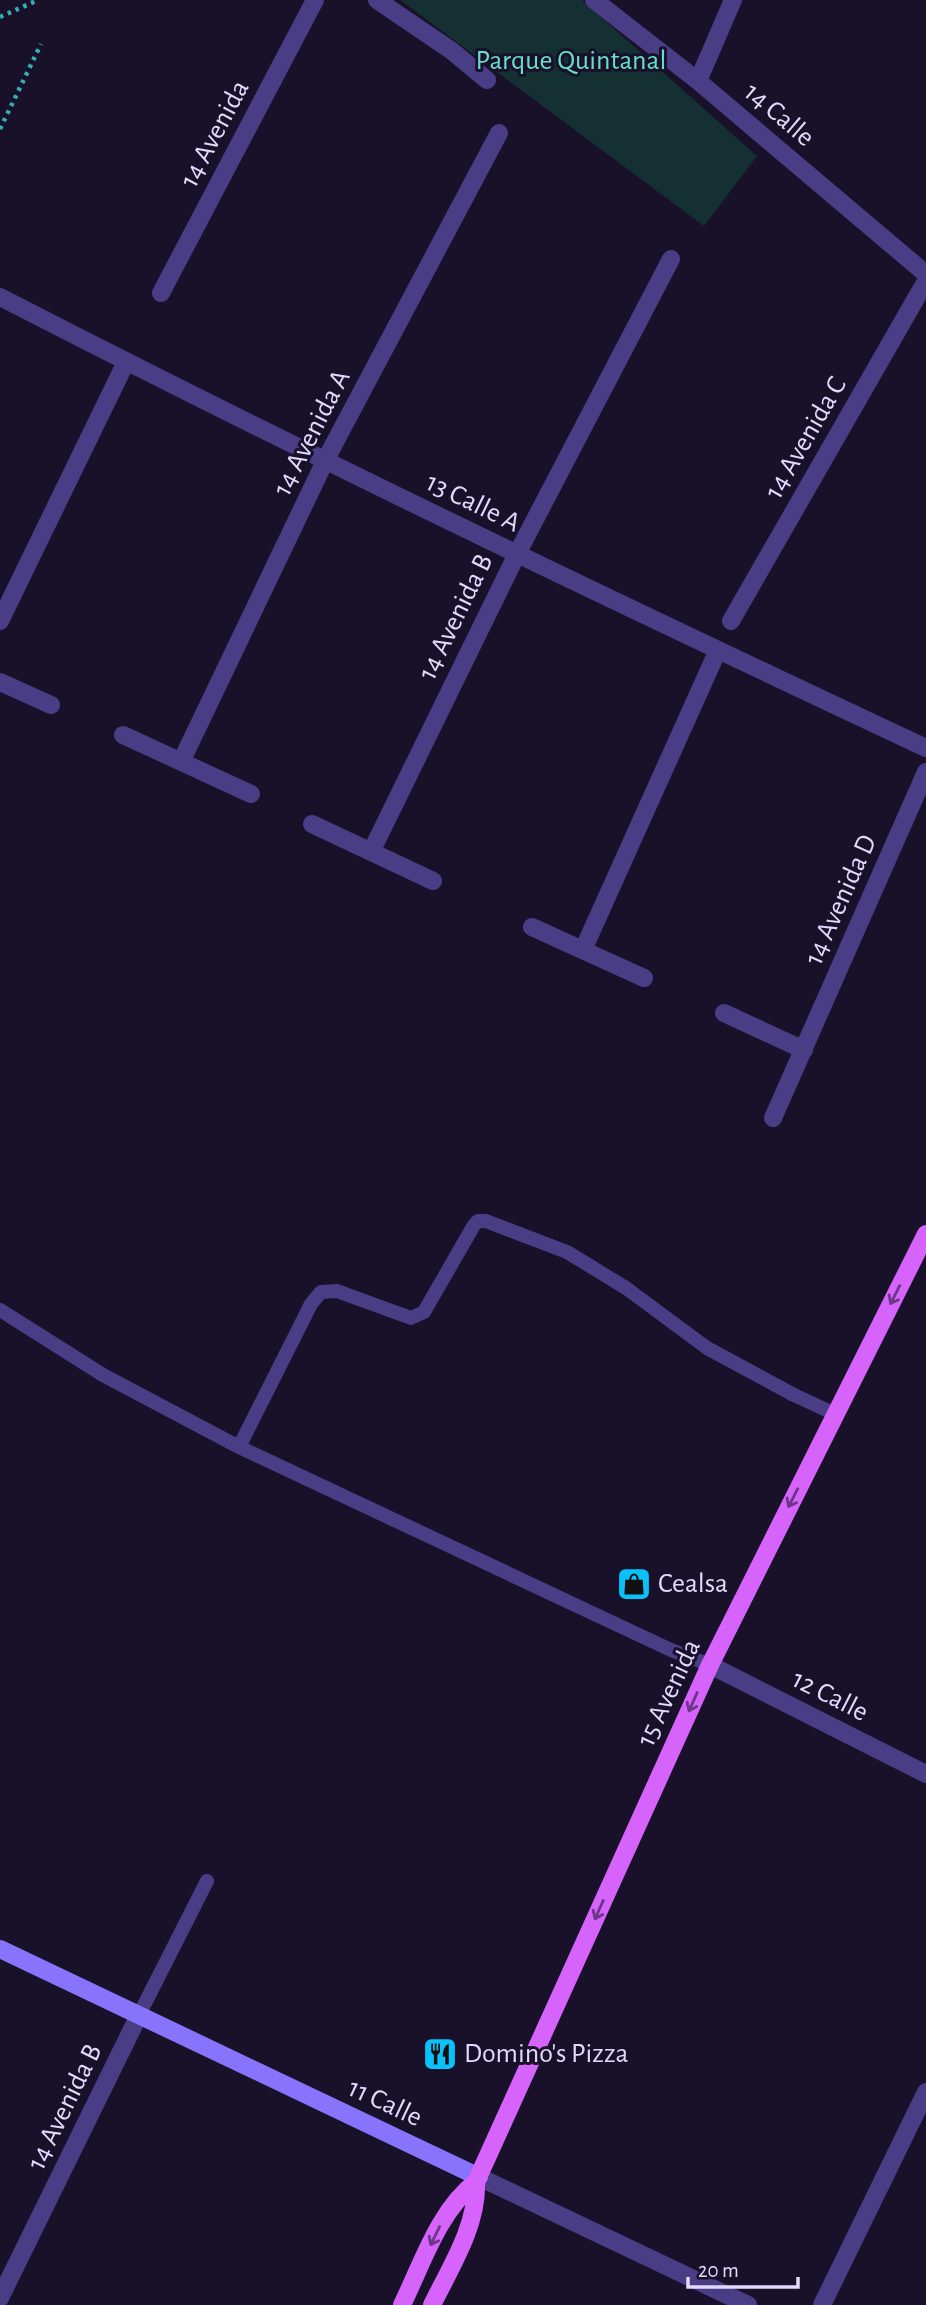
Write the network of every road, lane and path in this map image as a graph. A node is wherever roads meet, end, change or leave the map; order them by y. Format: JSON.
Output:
{"nodes":[{"id":1,"x":38,"y":0,"type":"edge"},
{"id":2,"x":315,"y":0,"type":"edge"},
{"id":3,"x":377,"y":0,"type":"edge"},
{"id":4,"x":594,"y":0,"type":"edge"},
{"id":5,"x":733,"y":0,"type":"edge"},
{"id":6,"x":0,"y":17,"type":"edge"},
{"id":7,"x":41,"y":44,"type":"dead end"},
{"id":8,"x":487,"y":80,"type":"dead end"},
{"id":9,"x":698,"y":81,"type":"junction"},
{"id":10,"x":0,"y":129,"type":"edge"},
{"id":11,"x":499,"y":133,"type":"dead end"},
{"id":12,"x":671,"y":259,"type":"dead end"},
{"id":13,"x":926,"y":274,"type":"edge"},
{"id":14,"x":926,"y":281,"type":"edge"},
{"id":15,"x":161,"y":293,"type":"dead end"},
{"id":16,"x":0,"y":297,"type":"edge"},
{"id":17,"x":126,"y":362,"type":"junction"},
{"id":18,"x":326,"y":459,"type":"junction"},
{"id":19,"x":517,"y":554,"type":"junction"},
{"id":20,"x":0,"y":621,"type":"edge"},
{"id":21,"x":731,"y":621,"type":"dead end"},
{"id":22,"x":718,"y":650,"type":"junction"},
{"id":23,"x":0,"y":682,"type":"edge"},
{"id":24,"x":51,"y":705,"type":"dead end"},
{"id":25,"x":123,"y":735,"type":"dead end"},
{"id":26,"x":926,"y":748,"type":"edge"},
{"id":27,"x":181,"y":762,"type":"junction"},
{"id":28,"x":926,"y":772,"type":"edge"},
{"id":29,"x":251,"y":794,"type":"dead end"},
{"id":30,"x":312,"y":824,"type":"dead end"},
{"id":31,"x":371,"y":852,"type":"junction"},
{"id":32,"x":433,"y":881,"type":"dead end"},
{"id":33,"x":532,"y":927,"type":"dead end"},
{"id":34,"x":583,"y":950,"type":"junction"},
{"id":35,"x":644,"y":978,"type":"dead end"},
{"id":36,"x":724,"y":1013,"type":"dead end"},
{"id":37,"x":804,"y":1050,"type":"junction"},
{"id":38,"x":773,"y":1118,"type":"dead end"},
{"id":39,"x":926,"y":1234,"type":"edge"},
{"id":40,"x":0,"y":1310,"type":"edge"},
{"id":41,"x":835,"y":1414,"type":"junction"},
{"id":42,"x":239,"y":1447,"type":"junction"},
{"id":43,"x":710,"y":1665,"type":"junction"},
{"id":44,"x":926,"y":1774,"type":"edge"},
{"id":45,"x":207,"y":1881,"type":"dead end"},
{"id":46,"x":0,"y":1949,"type":"edge"},
{"id":47,"x":139,"y":2015,"type":"junction"},
{"id":48,"x":926,"y":2092,"type":"edge"},
{"id":49,"x":478,"y":2180,"type":"junction"},
{"id":50,"x":0,"y":2298,"type":"edge"},
{"id":51,"x":402,"y":2305,"type":"edge"},
{"id":52,"x":432,"y":2305,"type":"edge"},
{"id":53,"x":748,"y":2305,"type":"edge"},
{"id":54,"x":822,"y":2305,"type":"edge"}],
"edges":[{"from":1,"to":6,"type":"path"},
{"from":2,"to":15,"type":"street","name":"14 Avenida"},
{"from":3,"to":8,"type":"street"},
{"from":4,"to":9,"type":"street","name":"14 Calle"},
{"from":5,"to":9,"type":"street"},
{"from":7,"to":10,"type":"path"},
{"from":9,"to":13,"type":"street","name":"14 Calle"},
{"from":11,"to":18,"type":"street","name":"14 Avenida A"},
{"from":12,"to":19,"type":"street","name":"14 Avenida B"},
{"from":14,"to":21,"type":"street","name":"14 Avenida C"},
{"from":16,"to":17,"type":"street","name":"13 Calle A"},
{"from":17,"to":18,"type":"street","name":"13 Calle A"},
{"from":17,"to":20,"type":"street"},
{"from":18,"to":19,"type":"street","name":"13 Calle A"},
{"from":18,"to":27,"type":"street","name":"14 Avenida A"},
{"from":19,"to":22,"type":"street","name":"13 Calle A"},
{"from":19,"to":31,"type":"street","name":"14 Avenida B"},
{"from":22,"to":26,"type":"street","name":"13 Calle A"},
{"from":22,"to":34,"type":"street"},
{"from":23,"to":24,"type":"street"},
{"from":25,"to":27,"type":"street"},
{"from":27,"to":29,"type":"street"},
{"from":28,"to":37,"type":"street","name":"14 Avenida D"},
{"from":30,"to":31,"type":"street"},
{"from":31,"to":32,"type":"street"},
{"from":33,"to":34,"type":"street"},
{"from":34,"to":35,"type":"street"},
{"from":36,"to":37,"type":"street"},
{"from":37,"to":38,"type":"street","name":"14 Avenida D"},
{"from":39,"to":41,"type":"main road","name":"15 Avenida","one_way":true},
{"from":40,"to":42,"type":"lane"},
{"from":41,"to":42,"type":"lane"},
{"from":41,"to":43,"type":"main road","name":"15 Avenida","one_way":true},
{"from":42,"to":43,"type":"lane"},
{"from":43,"to":44,"type":"street","name":"12 Calle"},
{"from":43,"to":49,"type":"main road","name":"15 Avenida","one_way":true},
{"from":45,"to":47,"type":"lane"},
{"from":46,"to":47,"type":"street","name":"11 Calle"},
{"from":47,"to":49,"type":"street","name":"11 Calle"},
{"from":47,"to":50,"type":"street","name":"14 Avenida B"},
{"from":48,"to":54,"type":"street"},
{"from":49,"to":51,"type":"main road","name":"15 Avenida","one_way":true},
{"from":49,"to":52,"type":"main road","name":"15 Avenida"},
{"from":49,"to":53,"type":"street","name":"11 Calle"}]}
